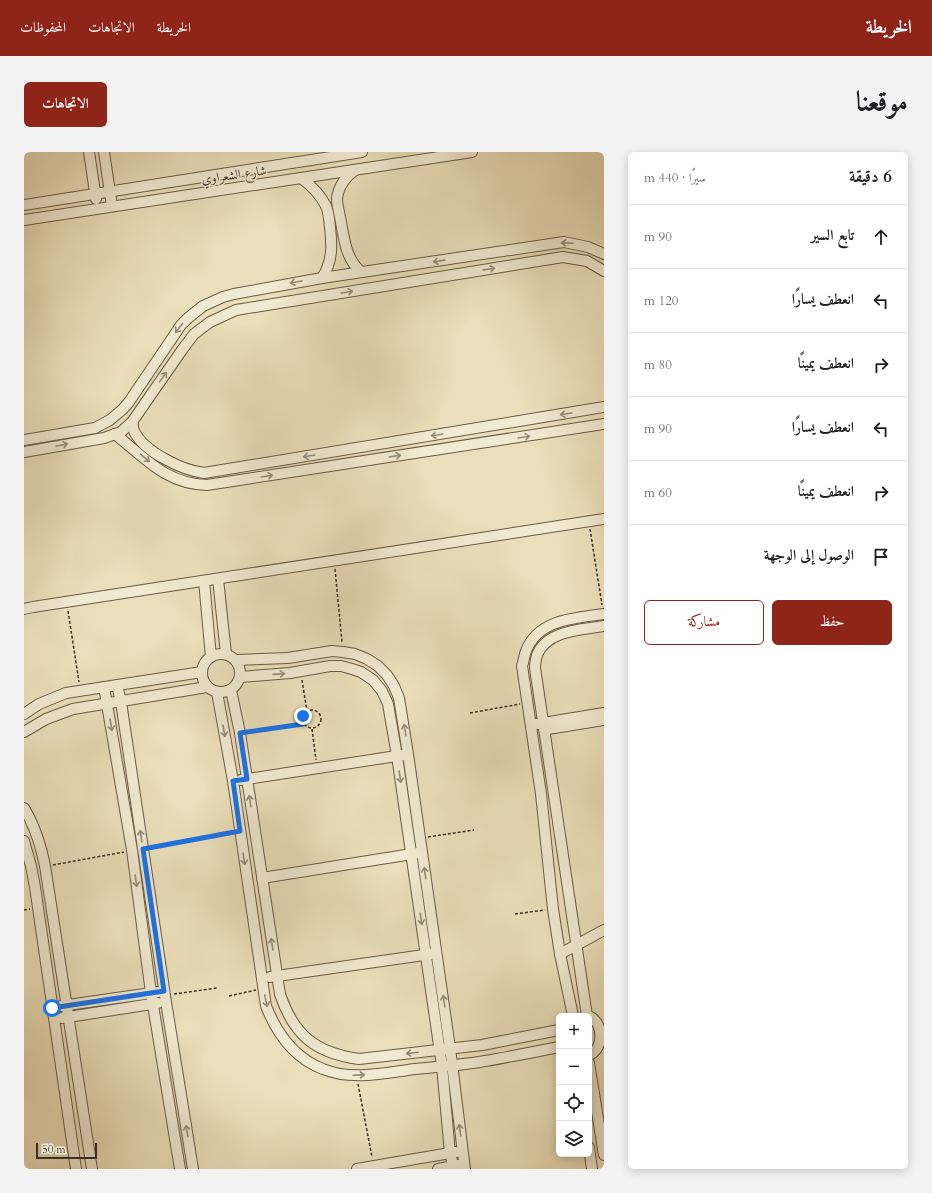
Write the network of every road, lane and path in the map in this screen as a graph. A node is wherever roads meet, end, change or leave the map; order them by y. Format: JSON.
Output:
{"nodes":[{"id":1,"x":89,"y":152,"type":"edge"},
{"id":2,"x":104,"y":152,"type":"edge"},
{"id":3,"x":362,"y":152,"type":"edge"},
{"id":4,"x":472,"y":152,"type":"edge"},
{"id":5,"x":432,"y":155,"type":"edge"},
{"id":6,"x":415,"y":156,"type":"edge"},
{"id":7,"x":356,"y":169,"type":"junction"},
{"id":8,"x":302,"y":178,"type":"junction"},
{"id":9,"x":110,"y":191,"type":"junction"},
{"id":10,"x":95,"y":193,"type":"junction"},
{"id":11,"x":24,"y":205,"type":"edge"},
{"id":12,"x":112,"y":206,"type":"junction"},
{"id":13,"x":97,"y":208,"type":"junction"},
{"id":14,"x":24,"y":220,"type":"edge"},
{"id":15,"x":604,"y":254,"type":"edge"},
{"id":16,"x":604,"y":271,"type":"edge"},
{"id":17,"x":361,"y":272,"type":"junction"},
{"id":18,"x":322,"y":278,"type":"junction"},
{"id":19,"x":604,"y":407,"type":"edge"},
{"id":20,"x":132,"y":422,"type":"junction"},
{"id":21,"x":604,"y":424,"type":"edge"},
{"id":22,"x":115,"y":434,"type":"junction"},
{"id":23,"x":24,"y":440,"type":"edge"},
{"id":24,"x":24,"y":452,"type":"edge"},
{"id":25,"x":604,"y":519,"type":"edge"},
{"id":26,"x":589,"y":522,"type":"junction"},
{"id":27,"x":334,"y":561,"type":"junction"},
{"id":28,"x":218,"y":579,"type":"junction"},
{"id":29,"x":204,"y":581,"type":"junction"},
{"id":30,"x":66,"y":602,"type":"junction"},
{"id":31,"x":24,"y":609,"type":"edge"},
{"id":32,"x":604,"y":614,"type":"edge"},
{"id":33,"x":604,"y":626,"type":"edge"},
{"id":34,"x":343,"y":652,"type":"junction"},
{"id":35,"x":226,"y":654,"type":"junction"},
{"id":36,"x":211,"y":657,"type":"junction"},
{"id":37,"x":236,"y":660,"type":"junction"},
{"id":38,"x":300,"y":671,"type":"junction"},
{"id":39,"x":202,"y":672,"type":"junction"},
{"id":40,"x":240,"y":677,"type":"junction"},
{"id":41,"x":117,"y":685,"type":"junction"},
{"id":42,"x":104,"y":687,"type":"junction"},
{"id":43,"x":207,"y":687,"type":"junction"},
{"id":44,"x":80,"y":690,"type":"junction"},
{"id":45,"x":231,"y":690,"type":"junction"},
{"id":46,"x":217,"y":692,"type":"junction"},
{"id":47,"x":121,"y":702,"type":"junction"},
{"id":48,"x":528,"y":703,"type":"junction"},
{"id":49,"x":108,"y":704,"type":"junction"},
{"id":50,"x":307,"y":711,"type":"junction"},
{"id":51,"x":470,"y":713,"type":"dead end"},
{"id":52,"x":604,"y":713,"type":"edge"},
{"id":53,"x":24,"y":714,"type":"edge"},
{"id":54,"x":604,"y":720,"type":"edge"},
{"id":55,"x":303,"y":724,"type":"junction"},
{"id":56,"x":543,"y":726,"type":"junction"},
{"id":57,"x":531,"y":728,"type":"junction"},
{"id":58,"x":312,"y":729,"type":"junction"},
{"id":59,"x":24,"y":732,"type":"edge"},
{"id":60,"x":240,"y":733,"type":"junction"},
{"id":61,"x":408,"y":754,"type":"junction"},
{"id":62,"x":397,"y":756,"type":"junction"},
{"id":63,"x":317,"y":768,"type":"junction"},
{"id":64,"x":247,"y":779,"type":"junction"},
{"id":65,"x":233,"y":781,"type":"junction"},
{"id":66,"x":24,"y":808,"type":"edge"},
{"id":67,"x":474,"y":830,"type":"dead end"},
{"id":68,"x":240,"y":831,"type":"junction"},
{"id":69,"x":420,"y":838,"type":"junction"},
{"id":70,"x":24,"y":840,"type":"edge"},
{"id":71,"x":143,"y":849,"type":"junction"},
{"id":72,"x":132,"y":850,"type":"junction"},
{"id":73,"x":422,"y":853,"type":"junction"},
{"id":74,"x":412,"y":854,"type":"junction"},
{"id":75,"x":45,"y":866,"type":"junction"},
{"id":76,"x":262,"y":878,"type":"junction"},
{"id":77,"x":553,"y":908,"type":"junction"},
{"id":78,"x":267,"y":914,"type":"junction"},
{"id":79,"x":515,"y":914,"type":"dead end"},
{"id":80,"x":253,"y":916,"type":"junction"},
{"id":81,"x":604,"y":930,"type":"edge"},
{"id":82,"x":576,"y":945,"type":"junction"},
{"id":83,"x":437,"y":953,"type":"junction"},
{"id":84,"x":426,"y":954,"type":"junction"},
{"id":85,"x":560,"y":954,"type":"junction"},
{"id":86,"x":277,"y":975,"type":"junction"},
{"id":87,"x":263,"y":983,"type":"junction"},
{"id":88,"x":217,"y":988,"type":"dead end"},
{"id":89,"x":151,"y":993,"type":"junction"},
{"id":90,"x":165,"y":996,"type":"junction"},
{"id":91,"x":229,"y":996,"type":"dead end"},
{"id":92,"x":153,"y":1003,"type":"junction"},
{"id":93,"x":67,"y":1006,"type":"junction"},
{"id":94,"x":52,"y":1008,"type":"junction"},
{"id":95,"x":573,"y":1013,"type":"edge"},
{"id":96,"x":587,"y":1013,"type":"edge"},
{"id":97,"x":68,"y":1016,"type":"junction"},
{"id":98,"x":592,"y":1018,"type":"edge"},
{"id":99,"x":54,"y":1019,"type":"junction"},
{"id":100,"x":603,"y":1027,"type":"edge"},
{"id":101,"x":556,"y":1031,"type":"edge"},
{"id":102,"x":603,"y":1043,"type":"edge"},
{"id":103,"x":450,"y":1048,"type":"junction"},
{"id":104,"x":556,"y":1048,"type":"edge"},
{"id":105,"x":439,"y":1050,"type":"junction"},
{"id":106,"x":592,"y":1053,"type":"edge"},
{"id":107,"x":342,"y":1056,"type":"junction"},
{"id":108,"x":377,"y":1057,"type":"junction"},
{"id":109,"x":442,"y":1066,"type":"junction"},
{"id":110,"x":453,"y":1066,"type":"junction"},
{"id":111,"x":339,"y":1074,"type":"junction"},
{"id":112,"x":379,"y":1074,"type":"junction"},
{"id":113,"x":357,"y":1076,"type":"junction"},
{"id":114,"x":592,"y":1077,"type":"edge"},
{"id":115,"x":602,"y":1127,"type":"edge"},
{"id":116,"x":603,"y":1143,"type":"edge"},
{"id":117,"x":462,"y":1151,"type":"junction"},
{"id":118,"x":450,"y":1153,"type":"junction"},
{"id":119,"x":604,"y":1155,"type":"edge"},
{"id":120,"x":590,"y":1157,"type":"edge"},
{"id":121,"x":373,"y":1167,"type":"junction"},
{"id":122,"x":465,"y":1167,"type":"edge"},
{"id":123,"x":453,"y":1168,"type":"edge"},
{"id":124,"x":76,"y":1169,"type":"edge"},
{"id":125,"x":92,"y":1169,"type":"edge"},
{"id":126,"x":180,"y":1169,"type":"edge"},
{"id":127,"x":193,"y":1169,"type":"edge"},
{"id":128,"x":357,"y":1169,"type":"edge"},
{"id":129,"x":438,"y":1169,"type":"edge"},
{"id":130,"x":592,"y":1169,"type":"edge"}],
"edges":[{"from":1,"to":10,"type":"street"},
{"from":2,"to":9,"type":"street"},
{"from":3,"to":9,"type":"street","name":"شارع الشعراوي"},
{"from":4,"to":5,"type":"street","name":"شارع الشعراوي"},
{"from":5,"to":6,"type":"street","name":"شارع الشعراوي"},
{"from":6,"to":7,"type":"street","name":"شارع الشعراوي"},
{"from":7,"to":8,"type":"street","name":"شارع الشعراوي"},
{"from":7,"to":17,"type":"street"},
{"from":8,"to":12,"type":"street","name":"شارع الشعراوي"},
{"from":8,"to":18,"type":"street"},
{"from":9,"to":10,"type":"street","name":"شارع الشعراوي"},
{"from":9,"to":12,"type":"street"},
{"from":10,"to":11,"type":"street","name":"شارع الشعراوي"},
{"from":10,"to":13,"type":"street"},
{"from":12,"to":13,"type":"street","name":"شارع الشعراوي"},
{"from":13,"to":14,"type":"street","name":"شارع الشعراوي"},
{"from":15,"to":17,"type":"street","one_way":true},
{"from":20,"to":16,"type":"street","one_way":true},
{"from":17,"to":18,"type":"street"},
{"from":18,"to":23,"type":"street","one_way":true},
{"from":19,"to":20,"type":"street","one_way":true},
{"from":20,"to":22,"type":"street"},
{"from":22,"to":21,"type":"street","one_way":true},
{"from":24,"to":22,"type":"street","one_way":true},
{"from":25,"to":26,"type":"street"},
{"from":26,"to":27,"type":"street"},
{"from":26,"to":32,"type":"path"},
{"from":27,"to":28,"type":"street"},
{"from":27,"to":34,"type":"path"},
{"from":28,"to":29,"type":"street"},
{"from":28,"to":35,"type":"street"},
{"from":29,"to":30,"type":"street"},
{"from":29,"to":36,"type":"street"},
{"from":30,"to":31,"type":"street"},
{"from":30,"to":44,"type":"path"},
{"from":32,"to":48,"type":"street"},
{"from":33,"to":56,"type":"street"},
{"from":34,"to":37,"type":"street"},
{"from":61,"to":34,"type":"street","one_way":true},
{"from":35,"to":36,"type":"street"},
{"from":35,"to":37,"type":"street"},
{"from":36,"to":39,"type":"street"},
{"from":37,"to":40,"type":"street"},
{"from":40,"to":38,"type":"street","one_way":true},
{"from":38,"to":50,"type":"path"},
{"from":38,"to":62,"type":"street"},
{"from":39,"to":41,"type":"street"},
{"from":39,"to":43,"type":"street"},
{"from":40,"to":45,"type":"street"},
{"from":41,"to":42,"type":"street"},
{"from":41,"to":47,"type":"street"},
{"from":42,"to":44,"type":"street"},
{"from":42,"to":49,"type":"street"},
{"from":43,"to":46,"type":"street"},
{"from":43,"to":47,"type":"street"},
{"from":44,"to":53,"type":"street"},
{"from":45,"to":46,"type":"street"},
{"from":45,"to":60,"type":"street"},
{"from":46,"to":65,"type":"street","one_way":true},
{"from":47,"to":49,"type":"street"},
{"from":71,"to":47,"type":"street","one_way":true},
{"from":48,"to":51,"type":"path"},
{"from":48,"to":57,"type":"street"},
{"from":49,"to":59,"type":"street"},
{"from":49,"to":72,"type":"street","one_way":true},
{"from":50,"to":55,"type":"path"},
{"from":50,"to":58,"type":"path"},
{"from":52,"to":56,"type":"street"},
{"from":54,"to":56,"type":"street"},
{"from":55,"to":58,"type":"path"},
{"from":55,"to":60,"type":"path"},
{"from":56,"to":57,"type":"street"},
{"from":56,"to":82,"type":"street"},
{"from":57,"to":77,"type":"street"},
{"from":58,"to":63,"type":"path"},
{"from":60,"to":64,"type":"street"},
{"from":61,"to":62,"type":"street"},
{"from":61,"to":69,"type":"street"},
{"from":62,"to":63,"type":"street"},
{"from":62,"to":74,"type":"street","one_way":true},
{"from":63,"to":64,"type":"street"},
{"from":64,"to":65,"type":"street"},
{"from":76,"to":64,"type":"street","one_way":true},
{"from":65,"to":68,"type":"street"},
{"from":66,"to":75,"type":"street"},
{"from":67,"to":69,"type":"path"},
{"from":68,"to":71,"type":"path"},
{"from":68,"to":80,"type":"street","one_way":true},
{"from":69,"to":73,"type":"street"},
{"from":70,"to":94,"type":"street"},
{"from":71,"to":90,"type":"street"},
{"from":72,"to":75,"type":"path"},
{"from":72,"to":89,"type":"street","one_way":true},
{"from":73,"to":74,"type":"street"},
{"from":83,"to":73,"type":"street","one_way":true},
{"from":74,"to":76,"type":"street"},
{"from":74,"to":84,"type":"street","one_way":true},
{"from":75,"to":93,"type":"street"},
{"from":76,"to":78,"type":"street"},
{"from":77,"to":79,"type":"path"},
{"from":77,"to":85,"type":"street"},
{"from":78,"to":80,"type":"street"},
{"from":86,"to":78,"type":"street","one_way":true},
{"from":80,"to":87,"type":"street"},
{"from":81,"to":82,"type":"street"},
{"from":82,"to":85,"type":"street"},
{"from":82,"to":96,"type":"street"},
{"from":83,"to":84,"type":"street"},
{"from":103,"to":83,"type":"street","one_way":true},
{"from":84,"to":86,"type":"street"},
{"from":84,"to":105,"type":"street"},
{"from":85,"to":95,"type":"street"},
{"from":86,"to":87,"type":"street"},
{"from":86,"to":107,"type":"street"},
{"from":87,"to":91,"type":"path"},
{"from":87,"to":111,"type":"street","one_way":true},
{"from":88,"to":90,"type":"path"},
{"from":89,"to":90,"type":"street"},
{"from":89,"to":92,"type":"street"},
{"from":89,"to":93,"type":"street"},
{"from":90,"to":92,"type":"street"},
{"from":127,"to":90,"type":"street","one_way":true},
{"from":92,"to":97,"type":"street"},
{"from":92,"to":126,"type":"street"},
{"from":93,"to":94,"type":"street"},
{"from":93,"to":97,"type":"street"},
{"from":94,"to":99,"type":"street"},
{"from":97,"to":99,"type":"street"},
{"from":97,"to":125,"type":"street"},
{"from":98,"to":100,"type":"street"},
{"from":99,"to":124,"type":"street"},
{"from":100,"to":102,"type":"street"},
{"from":101,"to":103,"type":"street"},
{"from":102,"to":106,"type":"street"},
{"from":103,"to":105,"type":"street"},
{"from":103,"to":110,"type":"street"},
{"from":104,"to":110,"type":"street"},
{"from":105,"to":108,"type":"street","one_way":true},
{"from":105,"to":109,"type":"street"},
{"from":107,"to":108,"type":"street"},
{"from":107,"to":111,"type":"street"},
{"from":108,"to":112,"type":"street"},
{"from":109,"to":110,"type":"street"},
{"from":109,"to":112,"type":"street"},
{"from":109,"to":118,"type":"street"},
{"from":117,"to":110,"type":"street","one_way":true},
{"from":111,"to":113,"type":"street"},
{"from":113,"to":112,"type":"street","one_way":true},
{"from":113,"to":121,"type":"path"},
{"from":114,"to":115,"type":"street"},
{"from":115,"to":116,"type":"street"},
{"from":116,"to":119,"type":"street"},
{"from":117,"to":118,"type":"street"},
{"from":117,"to":122,"type":"street"},
{"from":118,"to":121,"type":"street"},
{"from":118,"to":123,"type":"street"},
{"from":120,"to":130,"type":"street"},
{"from":121,"to":128,"type":"street"},
{"from":122,"to":123,"type":"street"},
{"from":123,"to":129,"type":"street"}]}
